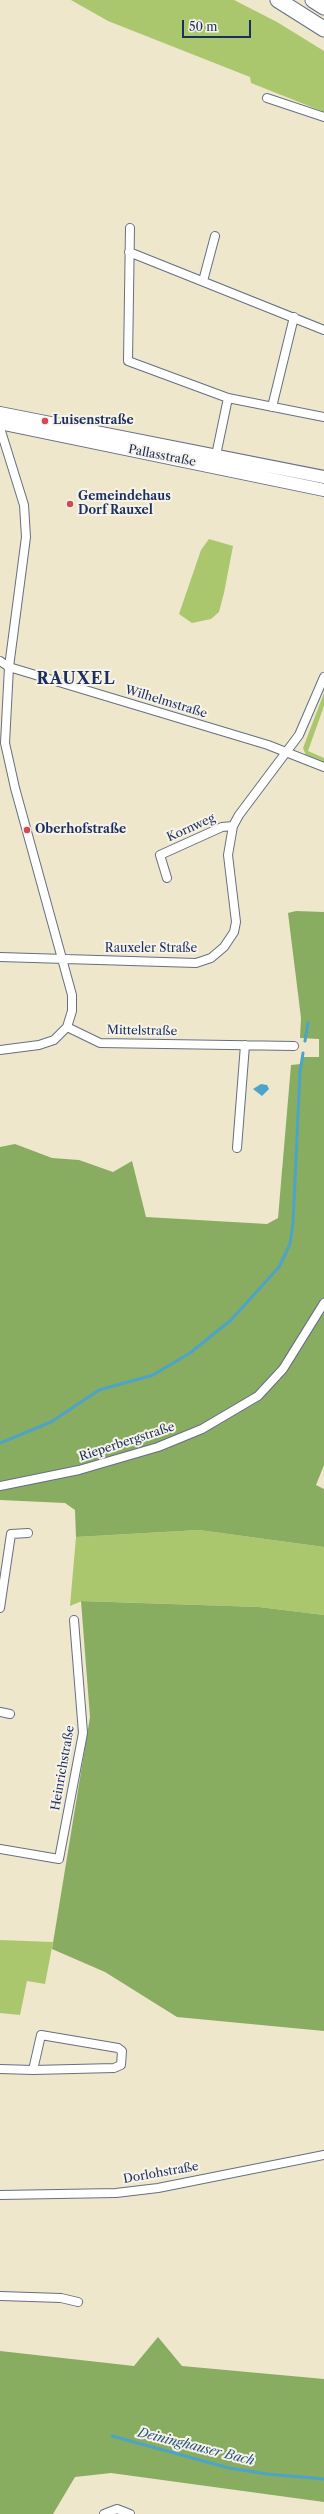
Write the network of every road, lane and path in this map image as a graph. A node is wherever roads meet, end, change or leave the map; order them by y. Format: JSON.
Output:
{"nodes":[{"id":1,"x":278,"y":0,"type":"edge"},
{"id":2,"x":313,"y":0,"type":"edge"},
{"id":3,"x":324,"y":7,"type":"edge"},
{"id":4,"x":324,"y":29,"type":"edge"},
{"id":5,"x":267,"y":98,"type":"dead end"},
{"id":6,"x":324,"y":117,"type":"edge"},
{"id":7,"x":130,"y":228,"type":"dead end"},
{"id":8,"x":215,"y":236,"type":"dead end"},
{"id":9,"x":129,"y":252,"type":"junction"},
{"id":10,"x":203,"y":281,"type":"junction"},
{"id":11,"x":294,"y":317,"type":"junction"},
{"id":12,"x":324,"y":330,"type":"edge"},
{"id":13,"x":228,"y":398,"type":"junction"},
{"id":14,"x":272,"y":407,"type":"junction"},
{"id":15,"x":0,"y":412,"type":"edge"},
{"id":16,"x":324,"y":417,"type":"edge"},
{"id":17,"x":0,"y":423,"type":"edge"},
{"id":18,"x":0,"y":428,"type":"edge"},
{"id":19,"x":215,"y":462,"type":"junction"},
{"id":20,"x":324,"y":477,"type":"edge"},
{"id":21,"x":324,"y":490,"type":"edge"},
{"id":22,"x":0,"y":661,"type":"edge"},
{"id":23,"x":9,"y":667,"type":"junction"},
{"id":24,"x":324,"y":677,"type":"edge"},
{"id":25,"x":3,"y":743,"type":"edge"},
{"id":26,"x":286,"y":752,"type":"junction"},
{"id":27,"x":324,"y":767,"type":"edge"},
{"id":28,"x":233,"y":826,"type":"junction"},
{"id":29,"x":167,"y":878,"type":"dead end"},
{"id":30,"x":0,"y":957,"type":"edge"},
{"id":31,"x":62,"y":958,"type":"junction"},
{"id":32,"x":67,"y":1027,"type":"junction"},
{"id":33,"x":245,"y":1045,"type":"junction"},
{"id":34,"x":294,"y":1046,"type":"dead end"},
{"id":35,"x":0,"y":1050,"type":"edge"},
{"id":36,"x":237,"y":1148,"type":"dead end"},
{"id":37,"x":324,"y":1303,"type":"edge"},
{"id":38,"x":0,"y":1486,"type":"edge"},
{"id":39,"x":28,"y":1533,"type":"dead end"},
{"id":40,"x":0,"y":1608,"type":"edge"},
{"id":41,"x":74,"y":1620,"type":"dead end"},
{"id":42,"x":0,"y":1712,"type":"edge"},
{"id":43,"x":10,"y":1714,"type":"dead end"},
{"id":44,"x":0,"y":1849,"type":"edge"},
{"id":45,"x":0,"y":2069,"type":"edge"},
{"id":46,"x":33,"y":2070,"type":"junction"},
{"id":47,"x":324,"y":2155,"type":"edge"},
{"id":48,"x":0,"y":2195,"type":"edge"},
{"id":49,"x":0,"y":2296,"type":"edge"},
{"id":50,"x":78,"y":2302,"type":"dead end"},
{"id":51,"x":104,"y":2514,"type":"edge"},
{"id":52,"x":130,"y":2514,"type":"edge"}],
"edges":[{"from":1,"to":4,"type":"highway"},
{"from":2,"to":3,"type":"highway"},
{"from":5,"to":6,"type":"street"},
{"from":7,"to":9,"type":"street"},
{"from":8,"to":10,"type":"street"},
{"from":9,"to":10,"type":"street"},
{"from":9,"to":13,"type":"street"},
{"from":10,"to":11,"type":"street"},
{"from":11,"to":12,"type":"street"},
{"from":11,"to":14,"type":"street"},
{"from":13,"to":14,"type":"street"},
{"from":13,"to":19,"type":"street"},
{"from":14,"to":16,"type":"street"},
{"from":15,"to":19,"type":"main road","name":"Pallasstraße"},
{"from":17,"to":19,"type":"main road","name":"Pallasstraße"},
{"from":18,"to":23,"type":"street"},
{"from":19,"to":20,"type":"main road","name":"Pallasstraße"},
{"from":19,"to":21,"type":"main road","name":"Pallasstraße"},
{"from":22,"to":23,"type":"street","name":"Wilhelmstraße"},
{"from":23,"to":25,"type":"street"},
{"from":23,"to":26,"type":"street","name":"Wilhelmstraße"},
{"from":24,"to":26,"type":"street","name":"Rauxeler Straße"},
{"from":25,"to":31,"type":"street"},
{"from":26,"to":27,"type":"street","name":"Wilhelmstraße"},
{"from":26,"to":28,"type":"street","name":"Rauxeler Straße"},
{"from":28,"to":29,"type":"street","name":"Kornweg"},
{"from":28,"to":31,"type":"street","name":"Rauxeler Straße"},
{"from":30,"to":31,"type":"street","name":"Rauxeler Straße"},
{"from":31,"to":32,"type":"street"},
{"from":32,"to":33,"type":"street","name":"Mittelstraße"},
{"from":32,"to":35,"type":"street"},
{"from":33,"to":34,"type":"street","name":"Mittelstraße"},
{"from":33,"to":36,"type":"street"},
{"from":37,"to":38,"type":"street","name":"Rieperbergstraße"},
{"from":39,"to":40,"type":"street"},
{"from":41,"to":44,"type":"street","name":"Heinrichstraße"},
{"from":42,"to":43,"type":"street"},
{"from":45,"to":46,"type":"street"},
{"from":46,"to":46,"type":"street"},
{"from":47,"to":48,"type":"street","name":"Dorlohstraße"},
{"from":49,"to":50,"type":"street"},
{"from":51,"to":52,"type":"street"}]}
